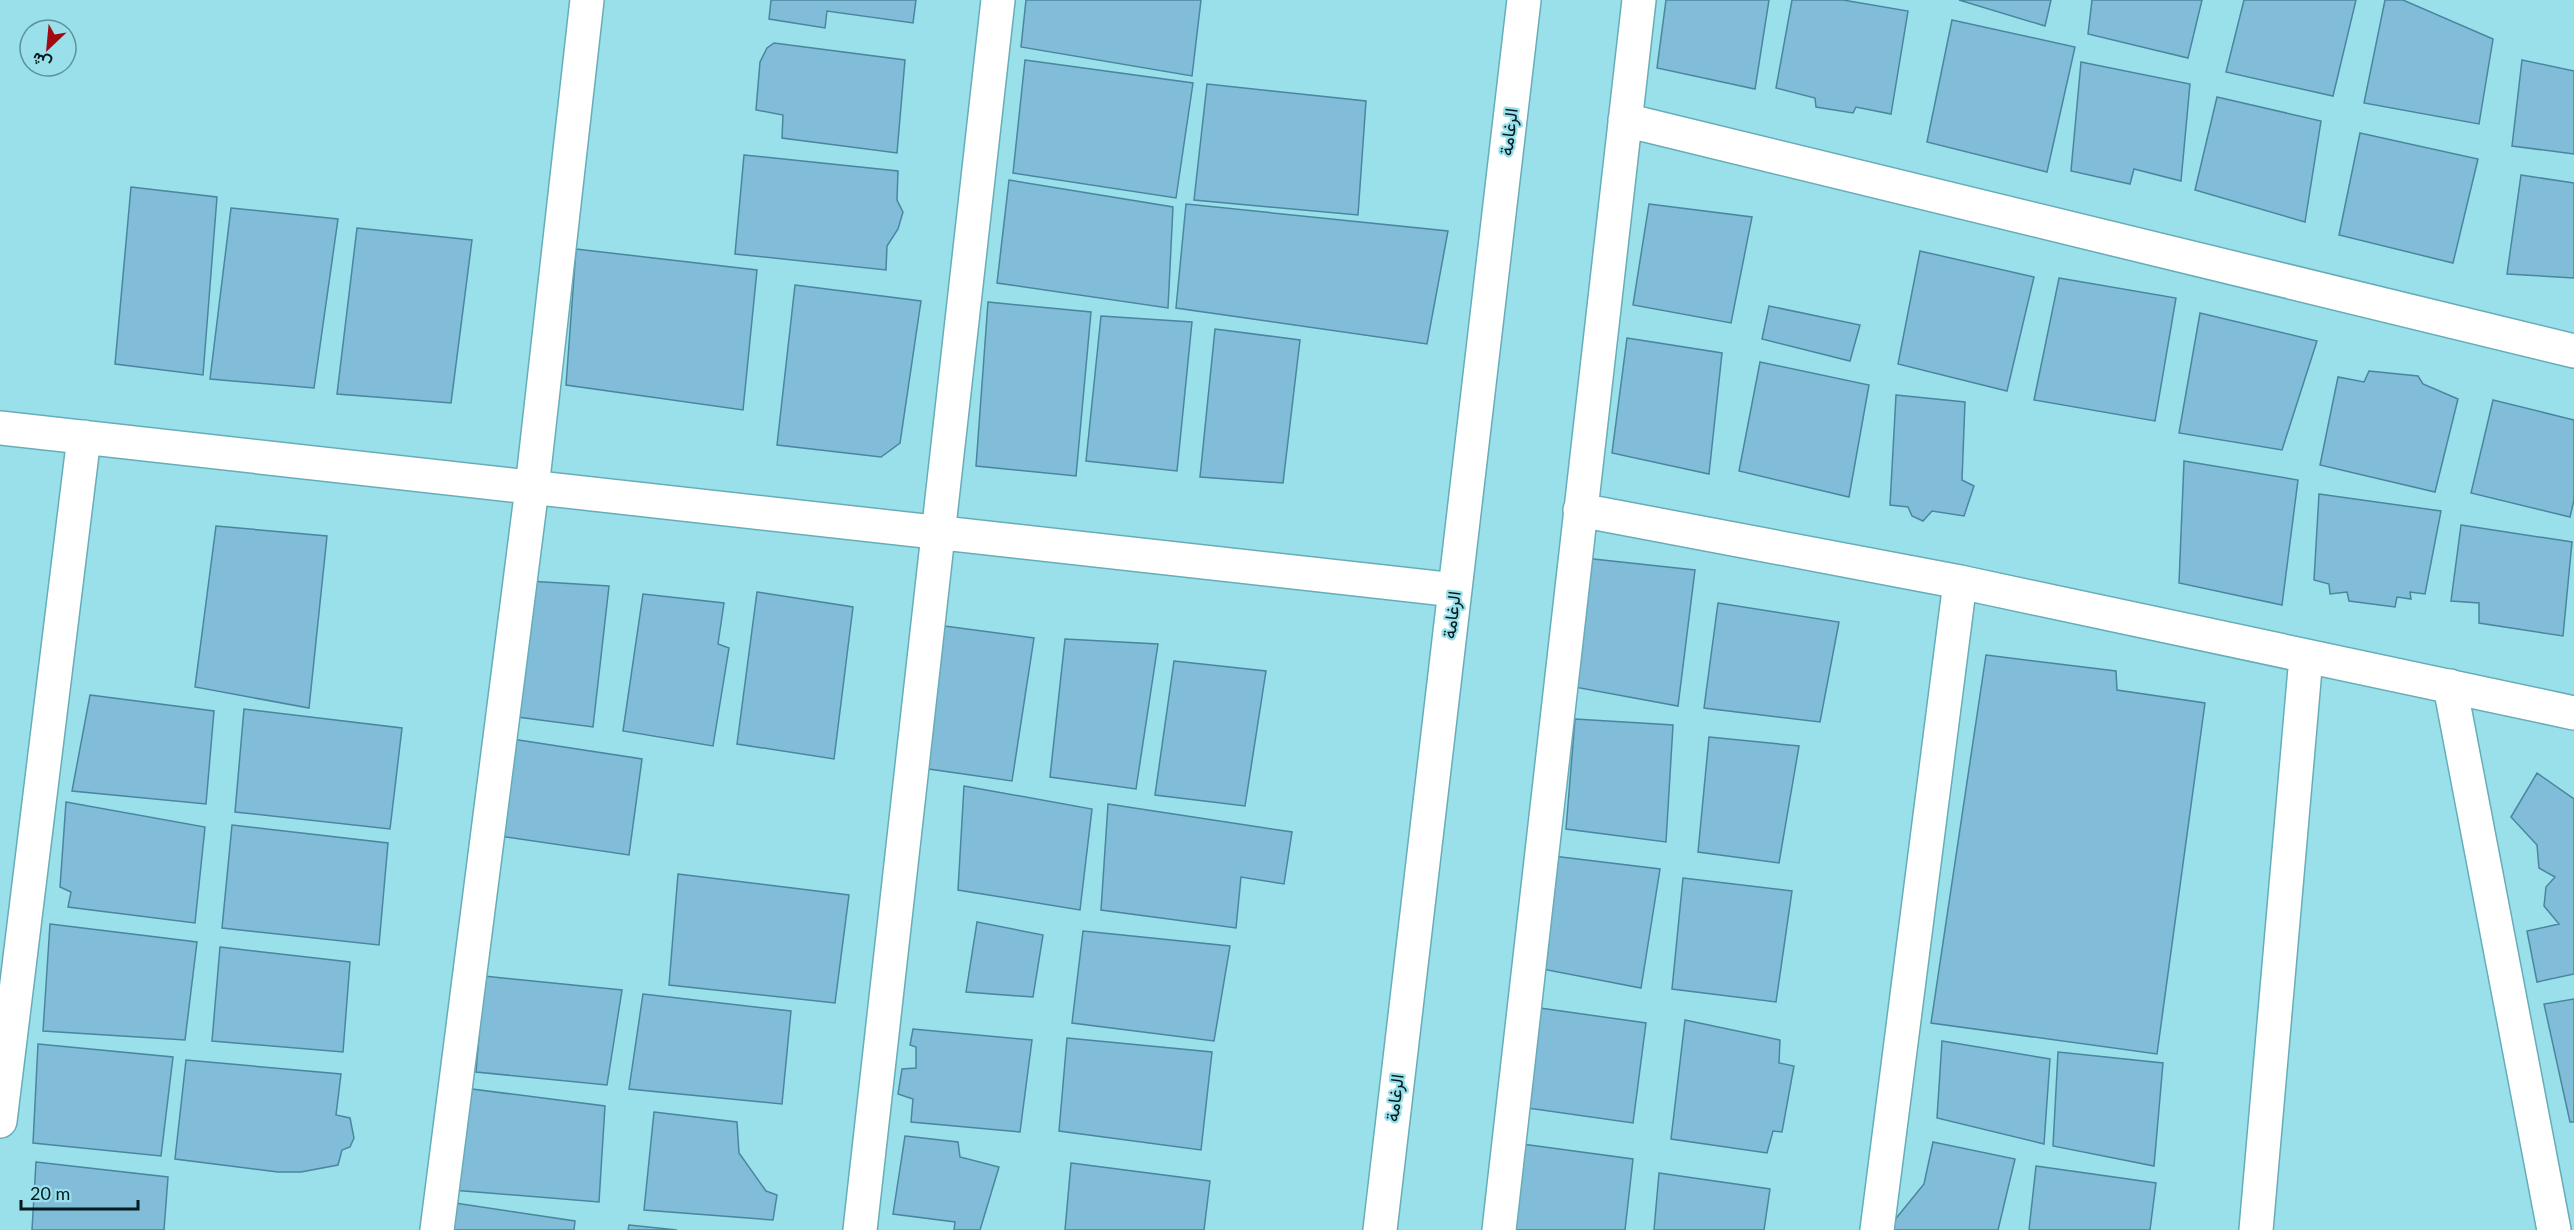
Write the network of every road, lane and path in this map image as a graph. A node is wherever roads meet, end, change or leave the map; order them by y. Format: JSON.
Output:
{"nodes":[{"id":1,"x":587,"y":0,"type":"edge"},
{"id":2,"x":998,"y":0,"type":"edge"},
{"id":3,"x":1524,"y":0,"type":"edge"},
{"id":4,"x":1639,"y":0,"type":"edge"},
{"id":5,"x":1625,"y":120,"type":"junction"},
{"id":6,"x":2574,"y":351,"type":"edge"},
{"id":7,"x":0,"y":428,"type":"edge"},
{"id":8,"x":84,"y":437,"type":"junction"},
{"id":9,"x":532,"y":488,"type":"junction"},
{"id":10,"x":1580,"y":510,"type":"junction"},
{"id":11,"x":940,"y":533,"type":"junction"},
{"id":12,"x":1959,"y":582,"type":"junction"},
{"id":13,"x":1455,"y":590,"type":"junction"},
{"id":14,"x":2306,"y":657,"type":"junction"},
{"id":15,"x":2450,"y":687,"type":"junction"},
{"id":16,"x":2574,"y":713,"type":"edge"},
{"id":17,"x":0,"y":1121,"type":"edge"},
{"id":18,"x":437,"y":1230,"type":"edge"},
{"id":19,"x":860,"y":1230,"type":"edge"},
{"id":20,"x":1380,"y":1230,"type":"edge"},
{"id":21,"x":1499,"y":1230,"type":"edge"},
{"id":22,"x":1877,"y":1230,"type":"edge"},
{"id":23,"x":2256,"y":1230,"type":"edge"},
{"id":24,"x":2554,"y":1230,"type":"edge"}],
"edges":[{"from":1,"to":9,"type":"street"},
{"from":2,"to":11,"type":"street"},
{"from":3,"to":13,"type":"street","name":"الرغامة"},
{"from":4,"to":5,"type":"street"},
{"from":5,"to":6,"type":"street"},
{"from":5,"to":10,"type":"street"},
{"from":7,"to":8,"type":"street"},
{"from":8,"to":9,"type":"street"},
{"from":8,"to":17,"type":"street"},
{"from":9,"to":11,"type":"street"},
{"from":9,"to":18,"type":"street"},
{"from":10,"to":12,"type":"street"},
{"from":10,"to":21,"type":"street"},
{"from":11,"to":13,"type":"street"},
{"from":11,"to":19,"type":"street"},
{"from":12,"to":14,"type":"street"},
{"from":12,"to":22,"type":"street"},
{"from":13,"to":20,"type":"street","name":"الرغامة"},
{"from":14,"to":15,"type":"street"},
{"from":14,"to":23,"type":"street"},
{"from":15,"to":16,"type":"street"},
{"from":15,"to":24,"type":"street"}]}
